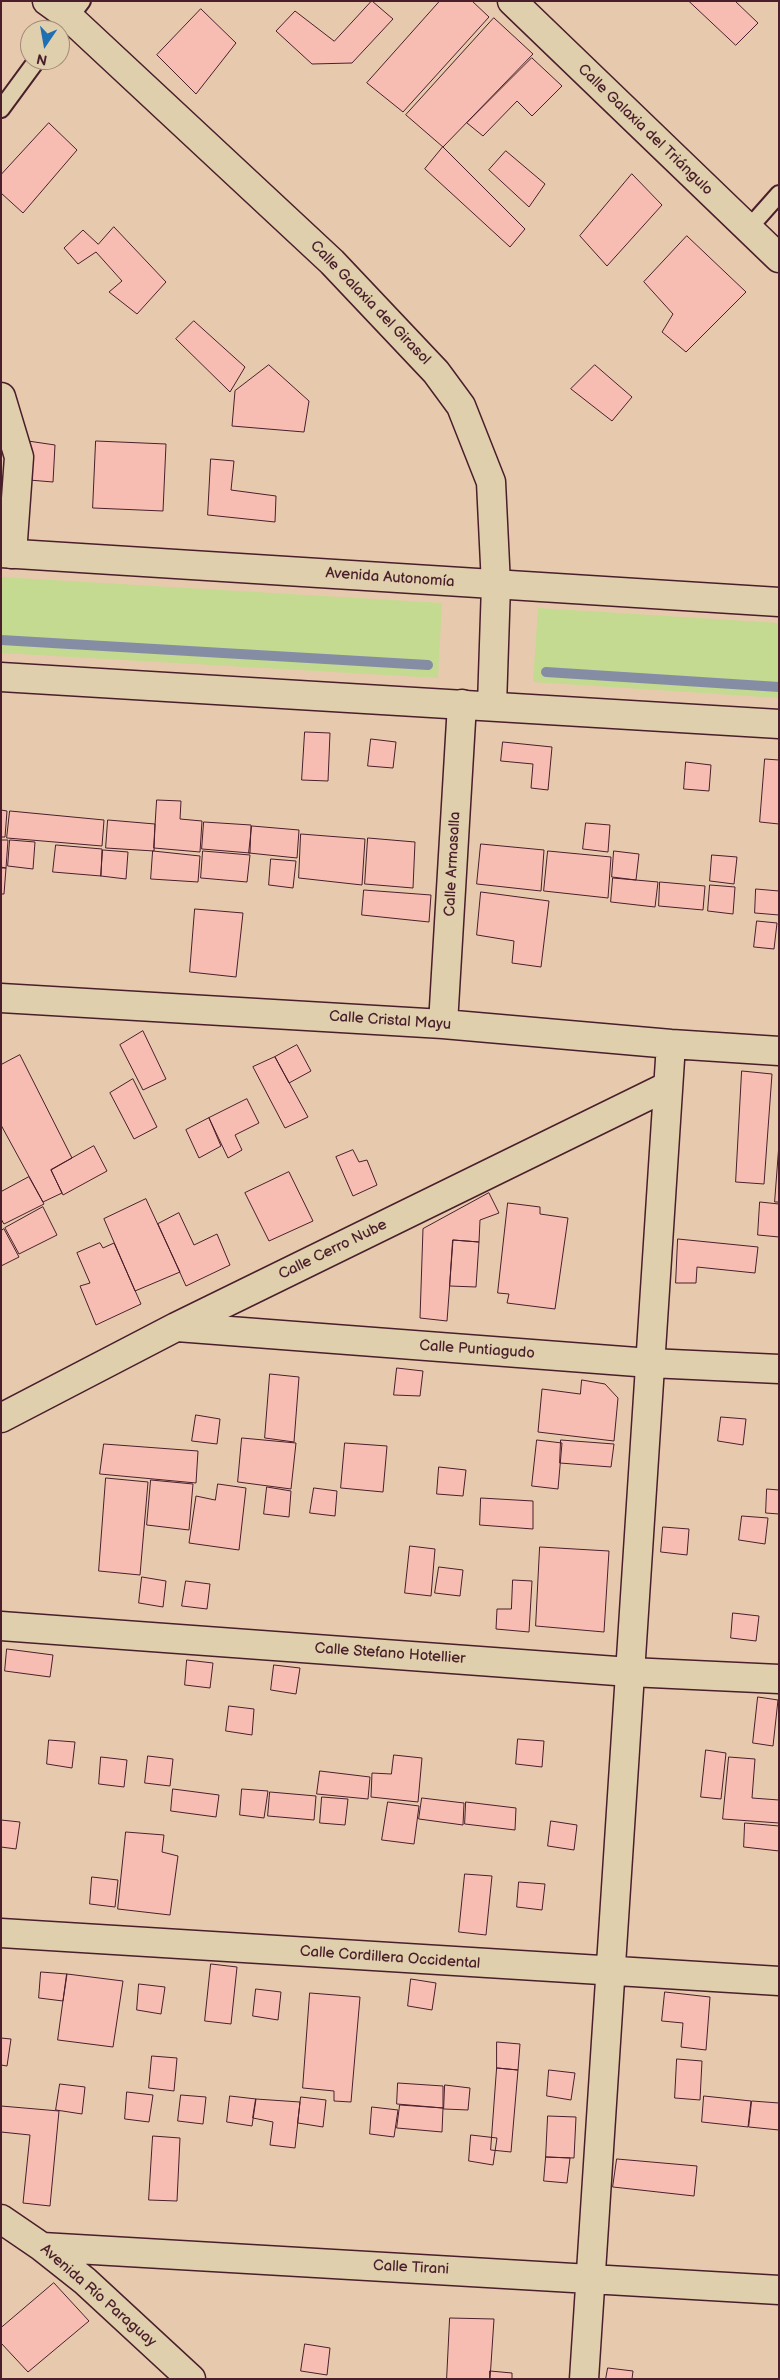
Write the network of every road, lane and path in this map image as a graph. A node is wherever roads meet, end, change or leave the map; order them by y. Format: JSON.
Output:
{"nodes":[{"id":1,"x":47,"y":1,"type":"edge"},
{"id":2,"x":512,"y":1,"type":"edge"},
{"id":3,"x":70,"y":16,"type":"edge"},
{"id":4,"x":30,"y":70,"type":"edge"},
{"id":5,"x":1,"y":109,"type":"edge"},
{"id":6,"x":779,"y":194,"type":"edge"},
{"id":7,"x":748,"y":229,"type":"junction"},
{"id":8,"x":779,"y":258,"type":"edge"},
{"id":9,"x":1,"y":397,"type":"edge"},
{"id":10,"x":7,"y":553,"type":"edge"},
{"id":11,"x":496,"y":585,"type":"junction"},
{"id":12,"x":779,"y":602,"type":"edge"},
{"id":13,"x":1,"y":677,"type":"edge"},
{"id":14,"x":462,"y":704,"type":"junction"},
{"id":15,"x":492,"y":705,"type":"junction"},
{"id":16,"x":779,"y":724,"type":"edge"},
{"id":17,"x":1,"y":998,"type":"edge"},
{"id":18,"x":443,"y":1024,"type":"junction"},
{"id":19,"x":671,"y":1044,"type":"junction"},
{"id":20,"x":779,"y":1051,"type":"edge"},
{"id":21,"x":668,"y":1086,"type":"junction"},
{"id":22,"x":176,"y":1327,"type":"junction"},
{"id":23,"x":650,"y":1363,"type":"junction"},
{"id":24,"x":779,"y":1370,"type":"edge"},
{"id":25,"x":2,"y":1424,"type":"edge"},
{"id":26,"x":1,"y":1626,"type":"edge"},
{"id":27,"x":630,"y":1672,"type":"junction"},
{"id":28,"x":779,"y":1679,"type":"edge"},
{"id":29,"x":1,"y":1933,"type":"edge"},
{"id":30,"x":610,"y":1972,"type":"junction"},
{"id":31,"x":779,"y":1981,"type":"edge"},
{"id":32,"x":1,"y":2219,"type":"edge"},
{"id":33,"x":42,"y":2247,"type":"junction"},
{"id":34,"x":591,"y":2278,"type":"junction"},
{"id":35,"x":779,"y":2290,"type":"edge"},
{"id":36,"x":191,"y":2379,"type":"edge"},
{"id":37,"x":584,"y":2379,"type":"edge"}],
"edges":[{"from":1,"to":3,"type":"street","name":"Calle Galaxia del Girasol"},
{"from":2,"to":7,"type":"street","name":"Calle Galaxia del Triángulo"},
{"from":3,"to":11,"type":"street","name":"Calle Galaxia del Girasol"},
{"from":4,"to":5,"type":"lane"},
{"from":6,"to":7,"type":"lane"},
{"from":7,"to":8,"type":"street","name":"Calle Galaxia del Triángulo"},
{"from":9,"to":10,"type":"street"},
{"from":10,"to":11,"type":"street","name":"Avenida Autonomía"},
{"from":11,"to":12,"type":"street","name":"Avenida Autonomía"},
{"from":11,"to":15,"type":"street","name":"Calle Galaxia del Girasol"},
{"from":13,"to":14,"type":"street"},
{"from":14,"to":15,"type":"street"},
{"from":14,"to":18,"type":"street","name":"Calle Armasalla"},
{"from":15,"to":16,"type":"street"},
{"from":17,"to":18,"type":"street","name":"Calle Cristal Mayu"},
{"from":18,"to":19,"type":"street","name":"Calle Cristal Mayu"},
{"from":19,"to":20,"type":"street","name":"Calle Cristal Mayu"},
{"from":19,"to":21,"type":"street"},
{"from":21,"to":22,"type":"street","name":"Calle Cerro Nube"},
{"from":21,"to":23,"type":"street"},
{"from":22,"to":23,"type":"street","name":"Calle Puntiagudo"},
{"from":22,"to":25,"type":"street","name":"Calle Cerro Nube"},
{"from":23,"to":24,"type":"street","name":"Calle Puntiagudo"},
{"from":23,"to":27,"type":"street"},
{"from":26,"to":27,"type":"street","name":"Calle Stefano Hotellier"},
{"from":27,"to":28,"type":"street","name":"Calle Stefano Hotellier"},
{"from":27,"to":30,"type":"street"},
{"from":29,"to":30,"type":"street","name":"Calle Cordillera Occidental"},
{"from":30,"to":31,"type":"street","name":"Calle Cordillera Occidental"},
{"from":30,"to":34,"type":"street"},
{"from":32,"to":33,"type":"street","name":"Avenida Río Paraguay"},
{"from":33,"to":34,"type":"street","name":"Calle Tirani"},
{"from":33,"to":36,"type":"street","name":"Avenida Río Paraguay"},
{"from":34,"to":35,"type":"street","name":"Calle Tirani"},
{"from":34,"to":37,"type":"street"}]}
